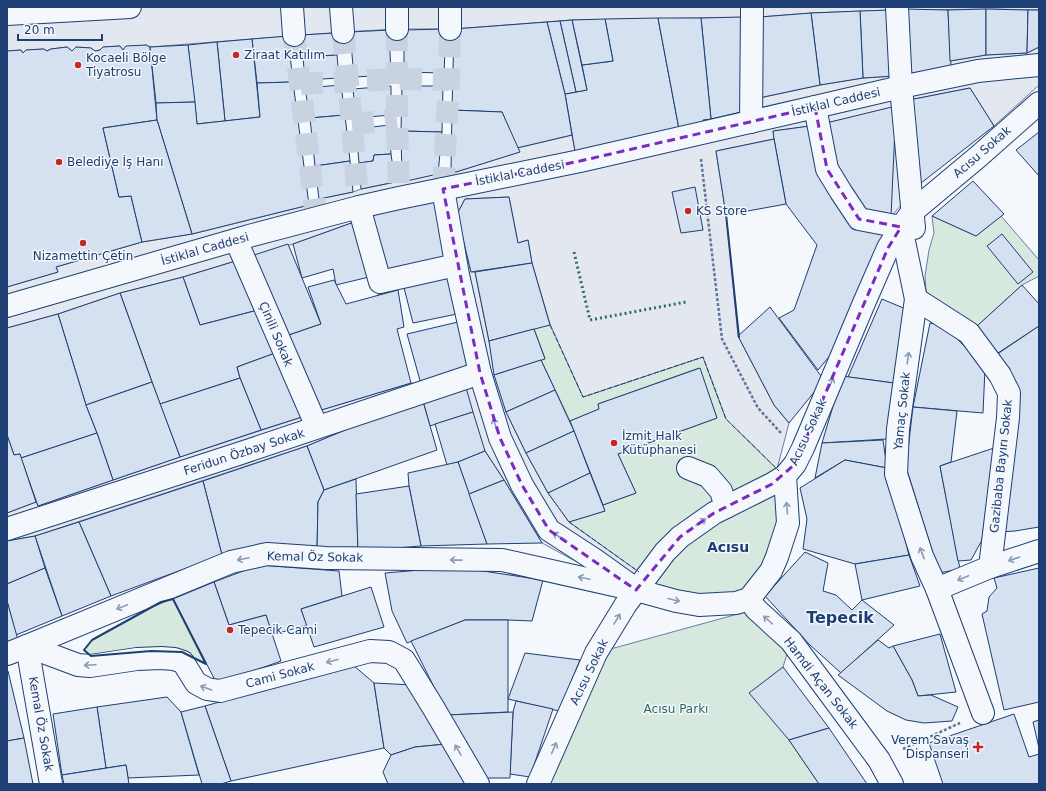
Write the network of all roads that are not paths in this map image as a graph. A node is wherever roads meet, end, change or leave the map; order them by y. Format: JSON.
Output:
{"nodes":[{"id":1,"x":130,"y":7,"type":"edge"},
{"id":2,"x":292,"y":7,"type":"edge"},
{"id":3,"x":342,"y":7,"type":"edge"},
{"id":4,"x":397,"y":7,"type":"edge"},
{"id":5,"x":450,"y":7,"type":"edge"},
{"id":6,"x":752,"y":7,"type":"edge"},
{"id":7,"x":897,"y":7,"type":"edge"},
{"id":8,"x":7,"y":14,"type":"edge"},
{"id":9,"x":397,"y":29,"type":"tunnel mouth"},
{"id":10,"x":450,"y":29,"type":"tunnel mouth"},
{"id":11,"x":343,"y":32,"type":"tunnel mouth"},
{"id":12,"x":294,"y":35,"type":"tunnel mouth"},
{"id":13,"x":1039,"y":65,"type":"edge"},
{"id":14,"x":901,"y":87,"type":"junction"},
{"id":15,"x":1039,"y":103,"type":"edge"},
{"id":16,"x":815,"y":107,"type":"junction"},
{"id":17,"x":751,"y":122,"type":"junction"},
{"id":18,"x":443,"y":189,"type":"junction"},
{"id":19,"x":359,"y":207,"type":"junction"},
{"id":20,"x":907,"y":220,"type":"junction"},
{"id":21,"x":236,"y":240,"type":"junction"},
{"id":22,"x":456,"y":265,"type":"junction"},
{"id":23,"x":920,"y":302,"type":"junction"},
{"id":24,"x":7,"y":306,"type":"edge"},
{"id":25,"x":480,"y":373,"type":"junction"},
{"id":26,"x":317,"y":427,"type":"junction"},
{"id":27,"x":688,"y":468,"type":"dead end"},
{"id":28,"x":785,"y":476,"type":"junction"},
{"id":29,"x":726,"y":507,"type":"junction"},
{"id":30,"x":7,"y":529,"type":"edge"},
{"id":31,"x":1039,"y":550,"type":"edge"},
{"id":32,"x":990,"y":567,"type":"junction"},
{"id":33,"x":937,"y":589,"type":"junction"},
{"id":34,"x":636,"y":590,"type":"junction"},
{"id":35,"x":750,"y":599,"type":"junction"},
{"id":36,"x":27,"y":646,"type":"junction"},
{"id":37,"x":7,"y":654,"type":"edge"},
{"id":38,"x":983,"y":713,"type":"road end"},
{"id":39,"x":51,"y":784,"type":"edge"},
{"id":40,"x":478,"y":784,"type":"edge"},
{"id":41,"x":538,"y":784,"type":"edge"},
{"id":42,"x":892,"y":784,"type":"edge"}],
"edges":[{"from":1,"to":8,"type":"street"},
{"from":2,"to":12,"type":"street"},
{"from":3,"to":11,"type":"street"},
{"from":4,"to":9,"type":"street"},
{"from":5,"to":10,"type":"street"},
{"from":6,"to":17,"type":"street"},
{"from":7,"to":14,"type":"street","name":"Yamaç Sokak"},
{"from":13,"to":14,"type":"street","name":"İstiklal Caddesi"},
{"from":14,"to":16,"type":"street","name":"İstiklal Caddesi"},
{"from":14,"to":20,"type":"street","name":"Yamaç Sokak"},
{"from":15,"to":20,"type":"street","name":"Acısu Sokak"},
{"from":16,"to":17,"type":"street","name":"İstiklal Caddesi"},
{"from":16,"to":20,"type":"street"},
{"from":17,"to":18,"type":"street","name":"İstiklal Caddesi"},
{"from":18,"to":19,"type":"street","name":"İstiklal Caddesi"},
{"from":18,"to":22,"type":"street"},
{"from":19,"to":21,"type":"street","name":"İstiklal Caddesi"},
{"from":19,"to":22,"type":"street"},
{"from":20,"to":23,"type":"street","name":"Yamaç Sokak"},
{"from":28,"to":20,"type":"street","name":"Acısu Sokak","one_way":true},
{"from":21,"to":24,"type":"street","name":"İstiklal Caddesi"},
{"from":21,"to":26,"type":"street","name":"Çinili Sokak"},
{"from":22,"to":25,"type":"street"},
{"from":23,"to":32,"type":"street","name":"Gazibaba Bayırı Sokak"},
{"from":33,"to":23,"type":"street","name":"Yamaç Sokak","one_way":true},
{"from":25,"to":26,"type":"street","name":"Feridun Özbay Sokak"},
{"from":34,"to":25,"type":"street","one_way":true},
{"from":26,"to":30,"type":"street","name":"Feridun Özbay Sokak"},
{"from":27,"to":29,"type":"street"},
{"from":28,"to":29,"type":"street","name":"Acısu Sokak"},
{"from":35,"to":28,"type":"street","one_way":true},
{"from":34,"to":29,"type":"street","name":"Acısu Sokak","one_way":true},
{"from":31,"to":32,"type":"street","one_way":true},
{"from":32,"to":33,"type":"street","one_way":true},
{"from":33,"to":38,"type":"street","name":"Yamaç Sokak"},
{"from":34,"to":35,"type":"street","name":"Kemal Öz Sokak","one_way":true},
{"from":34,"to":36,"type":"street","name":"Kemal Öz Sokak","one_way":true},
{"from":41,"to":34,"type":"street","name":"Acısu Sokak","one_way":true},
{"from":42,"to":35,"type":"street","name":"Hamdi Açan Sokak","one_way":true},
{"from":36,"to":37,"type":"street"},
{"from":36,"to":39,"type":"street","name":"Kemal Öz Sokak"},
{"from":40,"to":36,"type":"street","name":"Cami Sokak","one_way":true}]}
